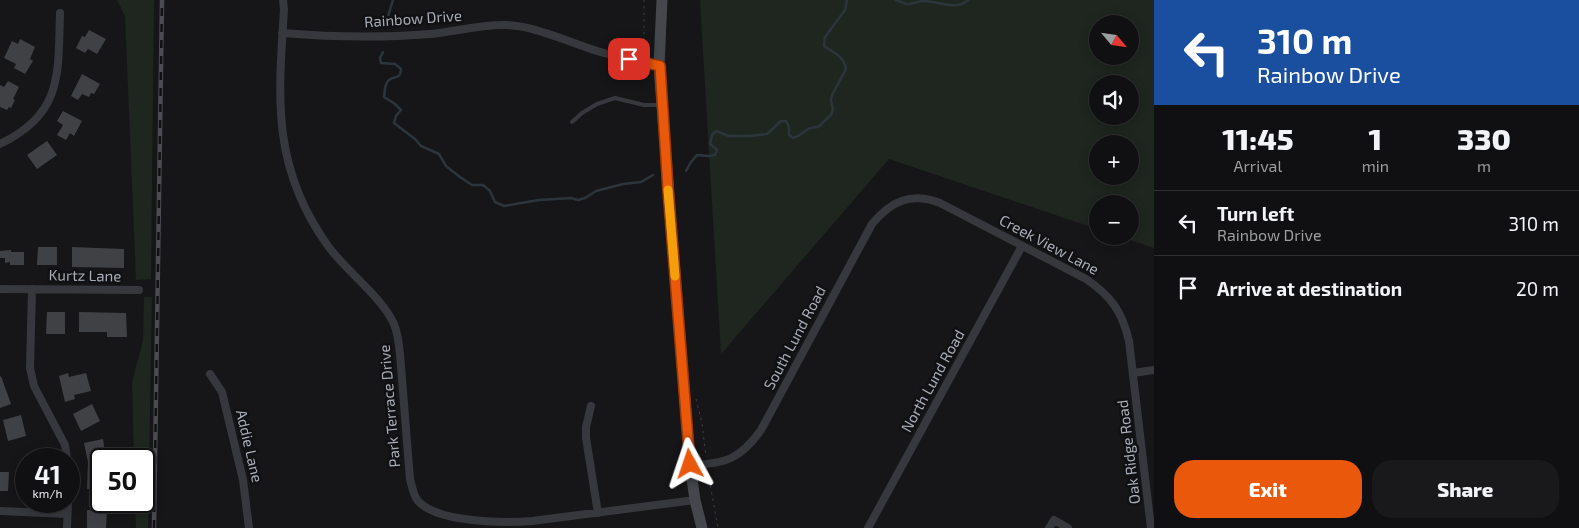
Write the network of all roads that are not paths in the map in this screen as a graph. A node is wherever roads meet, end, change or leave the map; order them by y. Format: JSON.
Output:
{"nodes":[{"id":1,"x":283,"y":0,"type":"edge"},
{"id":2,"x":662,"y":0,"type":"edge"},
{"id":3,"x":60,"y":13,"type":"dead end"},
{"id":4,"x":282,"y":33,"type":"junction"},
{"id":5,"x":660,"y":66,"type":"junction"},
{"id":6,"x":662,"y":105,"type":"junction"},
{"id":7,"x":572,"y":122,"type":"dead end"},
{"id":8,"x":0,"y":144,"type":"edge"},
{"id":9,"x":906,"y":199,"type":"joint"},
{"id":10,"x":1022,"y":246,"type":"junction"},
{"id":11,"x":0,"y":289,"type":"edge"},
{"id":12,"x":32,"y":289,"type":"junction"},
{"id":13,"x":138,"y":290,"type":"dead end"},
{"id":14,"x":1154,"y":370,"type":"edge"},
{"id":15,"x":1133,"y":373,"type":"junction"},
{"id":16,"x":210,"y":374,"type":"dead end"},
{"id":17,"x":591,"y":406,"type":"dead end"},
{"id":18,"x":65,"y":448,"type":"edge"},
{"id":19,"x":690,"y":464,"type":"junction"},
{"id":20,"x":695,"y":500,"type":"junction"},
{"id":21,"x":0,"y":511,"type":"edge"},
{"id":22,"x":598,"y":512,"type":"junction"},
{"id":23,"x":68,"y":514,"type":"joint"},
{"id":24,"x":67,"y":528,"type":"edge"},
{"id":25,"x":249,"y":528,"type":"edge"},
{"id":26,"x":702,"y":528,"type":"edge"},
{"id":27,"x":868,"y":528,"type":"edge"},
{"id":28,"x":1049,"y":528,"type":"edge"},
{"id":29,"x":1068,"y":528,"type":"edge"},
{"id":30,"x":1151,"y":528,"type":"edge"}],
"edges":[{"from":1,"to":4,"type":"street","name":"Park Terrace Drive"},
{"from":2,"to":5,"type":"main road"},
{"from":3,"to":8,"type":"street"},
{"from":4,"to":5,"type":"street","name":"Rainbow Drive"},
{"from":4,"to":22,"type":"street","name":"Park Terrace Drive"},
{"from":5,"to":6,"type":"main road"},
{"from":6,"to":7,"type":"lane"},
{"from":6,"to":19,"type":"main road"},
{"from":9,"to":10,"type":"street","name":"Creek View Lane"},
{"from":9,"to":19,"type":"street","name":"South Lund Road"},
{"from":10,"to":15,"type":"street","name":"Creek View Lane"},
{"from":10,"to":27,"type":"street","name":"North Lund Road"},
{"from":11,"to":12,"type":"street","name":"Kurtz Lane"},
{"from":12,"to":13,"type":"street","name":"Kurtz Lane"},
{"from":12,"to":18,"type":"street"},
{"from":14,"to":15,"type":"street"},
{"from":15,"to":30,"type":"street","name":"Oak Ridge Road"},
{"from":16,"to":25,"type":"street","name":"Addie Lane"},
{"from":17,"to":22,"type":"street"},
{"from":19,"to":20,"type":"main road"},
{"from":20,"to":22,"type":"street","name":"Park Terrace Drive"},
{"from":20,"to":26,"type":"main road"},
{"from":21,"to":23,"type":"street"},
{"from":23,"to":24,"type":"street"},
{"from":28,"to":29,"type":"street"}]}
